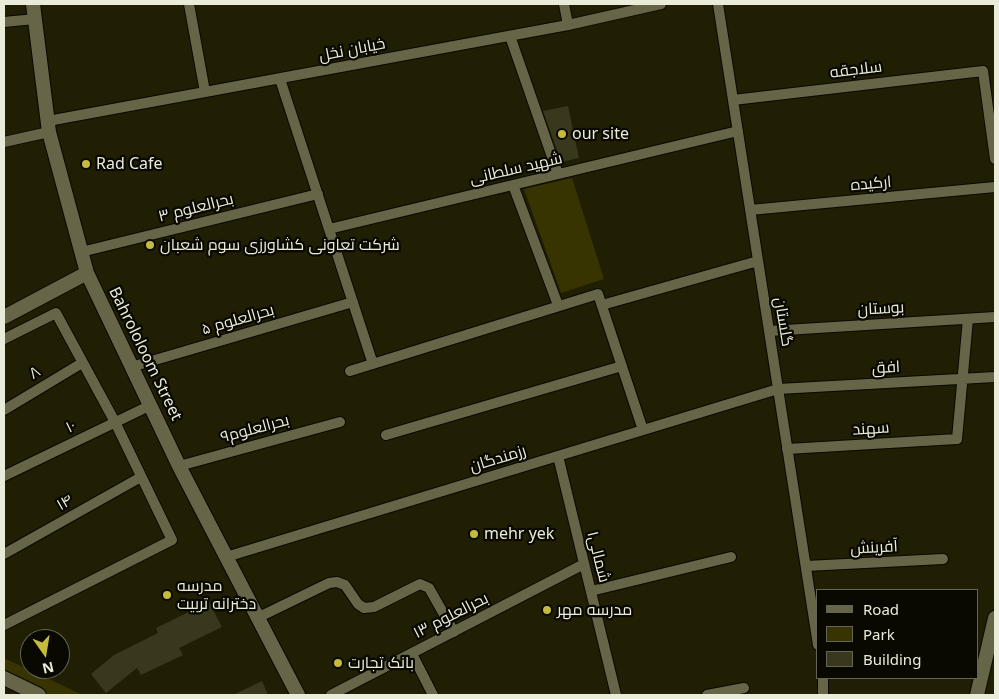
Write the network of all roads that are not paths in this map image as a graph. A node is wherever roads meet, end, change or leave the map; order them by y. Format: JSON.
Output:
{"nodes":[{"id":1,"x":33,"y":4,"type":"edge"},
{"id":2,"x":189,"y":4,"type":"edge"},
{"id":3,"x":564,"y":4,"type":"edge"},
{"id":4,"x":661,"y":4,"type":"edge"},
{"id":5,"x":718,"y":4,"type":"edge"},
{"id":6,"x":35,"y":18,"type":"junction"},
{"id":7,"x":4,"y":22,"type":"edge"},
{"id":8,"x":568,"y":25,"type":"junction"},
{"id":9,"x":510,"y":36,"type":"junction"},
{"id":10,"x":280,"y":78,"type":"junction"},
{"id":11,"x":204,"y":92,"type":"junction"},
{"id":12,"x":733,"y":100,"type":"junction"},
{"id":13,"x":48,"y":126,"type":"junction"},
{"id":14,"x":738,"y":131,"type":"junction"},
{"id":15,"x":4,"y":142,"type":"edge"},
{"id":16,"x":995,"y":159,"type":"edge"},
{"id":17,"x":558,"y":174,"type":"junction"},
{"id":18,"x":513,"y":185,"type":"junction"},
{"id":19,"x":995,"y":187,"type":"edge"},
{"id":20,"x":318,"y":194,"type":"junction"},
{"id":21,"x":750,"y":210,"type":"junction"},
{"id":22,"x":330,"y":229,"type":"junction"},
{"id":23,"x":81,"y":252,"type":"junction"},
{"id":24,"x":758,"y":261,"type":"junction"},
{"id":25,"x":87,"y":273,"type":"junction"},
{"id":26,"x":353,"y":302,"type":"junction"},
{"id":27,"x":558,"y":305,"type":"junction"},
{"id":28,"x":602,"y":305,"type":"junction"},
{"id":29,"x":4,"y":317,"type":"edge"},
{"id":30,"x":995,"y":317,"type":"edge"},
{"id":31,"x":968,"y":319,"type":"junction"},
{"id":32,"x":769,"y":331,"type":"junction"},
{"id":33,"x":4,"y":339,"type":"edge"},
{"id":34,"x":82,"y":363,"type":"junction"},
{"id":35,"x":374,"y":364,"type":"junction"},
{"id":36,"x":622,"y":366,"type":"junction"},
{"id":37,"x":131,"y":367,"type":"junction"},
{"id":38,"x":350,"y":371,"type":"dead end"},
{"id":39,"x":995,"y":377,"type":"edge"},
{"id":40,"x":962,"y":378,"type":"junction"},
{"id":41,"x":778,"y":389,"type":"junction"},
{"id":42,"x":150,"y":406,"type":"junction"},
{"id":43,"x":4,"y":410,"type":"edge"},
{"id":44,"x":115,"y":422,"type":"junction"},
{"id":45,"x":340,"y":422,"type":"dead end"},
{"id":46,"x":643,"y":430,"type":"junction"},
{"id":47,"x":386,"y":435,"type":"dead end"},
{"id":48,"x":787,"y":449,"type":"junction"},
{"id":49,"x":558,"y":456,"type":"junction"},
{"id":50,"x":179,"y":466,"type":"junction"},
{"id":51,"x":4,"y":476,"type":"edge"},
{"id":52,"x":140,"y":477,"type":"junction"},
{"id":53,"x":4,"y":554,"type":"edge"},
{"id":54,"x":731,"y":556,"type":"dead end"},
{"id":55,"x":226,"y":557,"type":"junction"},
{"id":56,"x":943,"y":559,"type":"dead end"},
{"id":57,"x":584,"y":564,"type":"junction"},
{"id":58,"x":806,"y":566,"type":"junction"},
{"id":59,"x":591,"y":591,"type":"junction"},
{"id":60,"x":257,"y":618,"type":"junction"},
{"id":61,"x":995,"y":618,"type":"edge"},
{"id":62,"x":4,"y":625,"type":"edge"},
{"id":63,"x":454,"y":632,"type":"junction"},
{"id":64,"x":816,"y":632,"type":"edge"},
{"id":65,"x":412,"y":654,"type":"junction"},
{"id":66,"x":4,"y":678,"type":"edge"},
{"id":67,"x":823,"y":679,"type":"edge"},
{"id":68,"x":744,"y":688,"type":"dead end"},
{"id":69,"x":39,"y":695,"type":"edge"},
{"id":70,"x":298,"y":695,"type":"edge"},
{"id":71,"x":331,"y":695,"type":"edge"},
{"id":72,"x":434,"y":695,"type":"edge"},
{"id":73,"x":616,"y":695,"type":"edge"},
{"id":74,"x":707,"y":695,"type":"edge"},
{"id":75,"x":823,"y":695,"type":"edge"},
{"id":76,"x":977,"y":695,"type":"edge"}],
"edges":[{"from":1,"to":6,"type":"street","name":"Bahrololoom Street"},
{"from":2,"to":11,"type":"street"},
{"from":3,"to":8,"type":"street"},
{"from":4,"to":8,"type":"street","name":"خیابان نخل"},
{"from":5,"to":12,"type":"street","name":"گلستان"},
{"from":6,"to":7,"type":"street"},
{"from":6,"to":13,"type":"street","name":"Bahrololoom Street"},
{"from":8,"to":9,"type":"street","name":"خیابان نخل"},
{"from":9,"to":10,"type":"street","name":"خیابان نخل"},
{"from":9,"to":17,"type":"street"},
{"from":10,"to":11,"type":"street","name":"خیابان نخل"},
{"from":10,"to":20,"type":"street"},
{"from":11,"to":13,"type":"street","name":"خیابان نخل"},
{"from":12,"to":14,"type":"street","name":"گلستان"},
{"from":12,"to":16,"type":"street","name":"سلاجقه"},
{"from":13,"to":15,"type":"street","name":"خیابان نخل"},
{"from":13,"to":23,"type":"street","name":"Bahrololoom Street"},
{"from":14,"to":17,"type":"street","name":"شهید سلطانی"},
{"from":14,"to":21,"type":"street","name":"گلستان"},
{"from":17,"to":18,"type":"street","name":"شهید سلطانی"},
{"from":18,"to":22,"type":"street","name":"شهید سلطانی"},
{"from":18,"to":27,"type":"street"},
{"from":19,"to":21,"type":"street","name":"ارکیده"},
{"from":20,"to":22,"type":"street"},
{"from":20,"to":23,"type":"street","name":"بحرالعلوم ۳"},
{"from":21,"to":24,"type":"street","name":"گلستان"},
{"from":22,"to":26,"type":"street"},
{"from":23,"to":25,"type":"street","name":"Bahrololoom Street"},
{"from":24,"to":28,"type":"street"},
{"from":24,"to":32,"type":"street","name":"گلستان"},
{"from":25,"to":29,"type":"street"},
{"from":25,"to":37,"type":"street","name":"Bahrololoom Street"},
{"from":26,"to":35,"type":"street"},
{"from":26,"to":37,"type":"street","name":"بحرالعلوم ۵"},
{"from":27,"to":28,"type":"street"},
{"from":27,"to":35,"type":"street"},
{"from":28,"to":36,"type":"street"},
{"from":30,"to":31,"type":"street","name":"بوستان"},
{"from":31,"to":32,"type":"street","name":"بوستان"},
{"from":31,"to":40,"type":"street"},
{"from":32,"to":41,"type":"street","name":"گلستان"},
{"from":33,"to":34,"type":"street"},
{"from":34,"to":43,"type":"street","name":"۸"},
{"from":34,"to":44,"type":"street"},
{"from":35,"to":38,"type":"street"},
{"from":36,"to":46,"type":"street"},
{"from":36,"to":47,"type":"street"},
{"from":37,"to":42,"type":"street","name":"Bahrololoom Street"},
{"from":39,"to":40,"type":"street","name":"افق"},
{"from":40,"to":41,"type":"street","name":"افق"},
{"from":40,"to":48,"type":"street","name":"سهند"},
{"from":41,"to":46,"type":"street","name":"رزمندگان"},
{"from":41,"to":48,"type":"street","name":"گلستان"},
{"from":42,"to":44,"type":"street","name":"۱۰"},
{"from":42,"to":50,"type":"street","name":"Bahrololoom Street"},
{"from":44,"to":51,"type":"street","name":"۱۰"},
{"from":44,"to":52,"type":"street"},
{"from":45,"to":50,"type":"street","name":"بحرالعلوم۹"},
{"from":46,"to":49,"type":"street","name":"رزمندگان"},
{"from":48,"to":58,"type":"street","name":"گلستان"},
{"from":49,"to":55,"type":"street","name":"رزمندگان"},
{"from":49,"to":57,"type":"street","name":"شمالی۱"},
{"from":50,"to":55,"type":"street","name":"Bahrololoom Street"},
{"from":52,"to":53,"type":"street","name":"۱۴"},
{"from":52,"to":62,"type":"street"},
{"from":54,"to":59,"type":"street"},
{"from":55,"to":60,"type":"street","name":"Bahrololoom Street"},
{"from":56,"to":58,"type":"street","name":"آفرینش"},
{"from":57,"to":59,"type":"street","name":"شمالی۱"},
{"from":57,"to":63,"type":"street","name":"بحرالعلوم ۱۳"},
{"from":58,"to":64,"type":"street","name":"گلستان"},
{"from":59,"to":73,"type":"street","name":"شمالی۱"},
{"from":60,"to":63,"type":"street"},
{"from":60,"to":70,"type":"street","name":"Bahrololoom Street"},
{"from":61,"to":76,"type":"street"},
{"from":63,"to":65,"type":"street","name":"بحرالعلوم ۱۳"},
{"from":65,"to":71,"type":"street","name":"بحرالعلوم ۱۳"},
{"from":65,"to":72,"type":"street"},
{"from":66,"to":69,"type":"street"},
{"from":67,"to":75,"type":"street"},
{"from":68,"to":74,"type":"street"}]}
